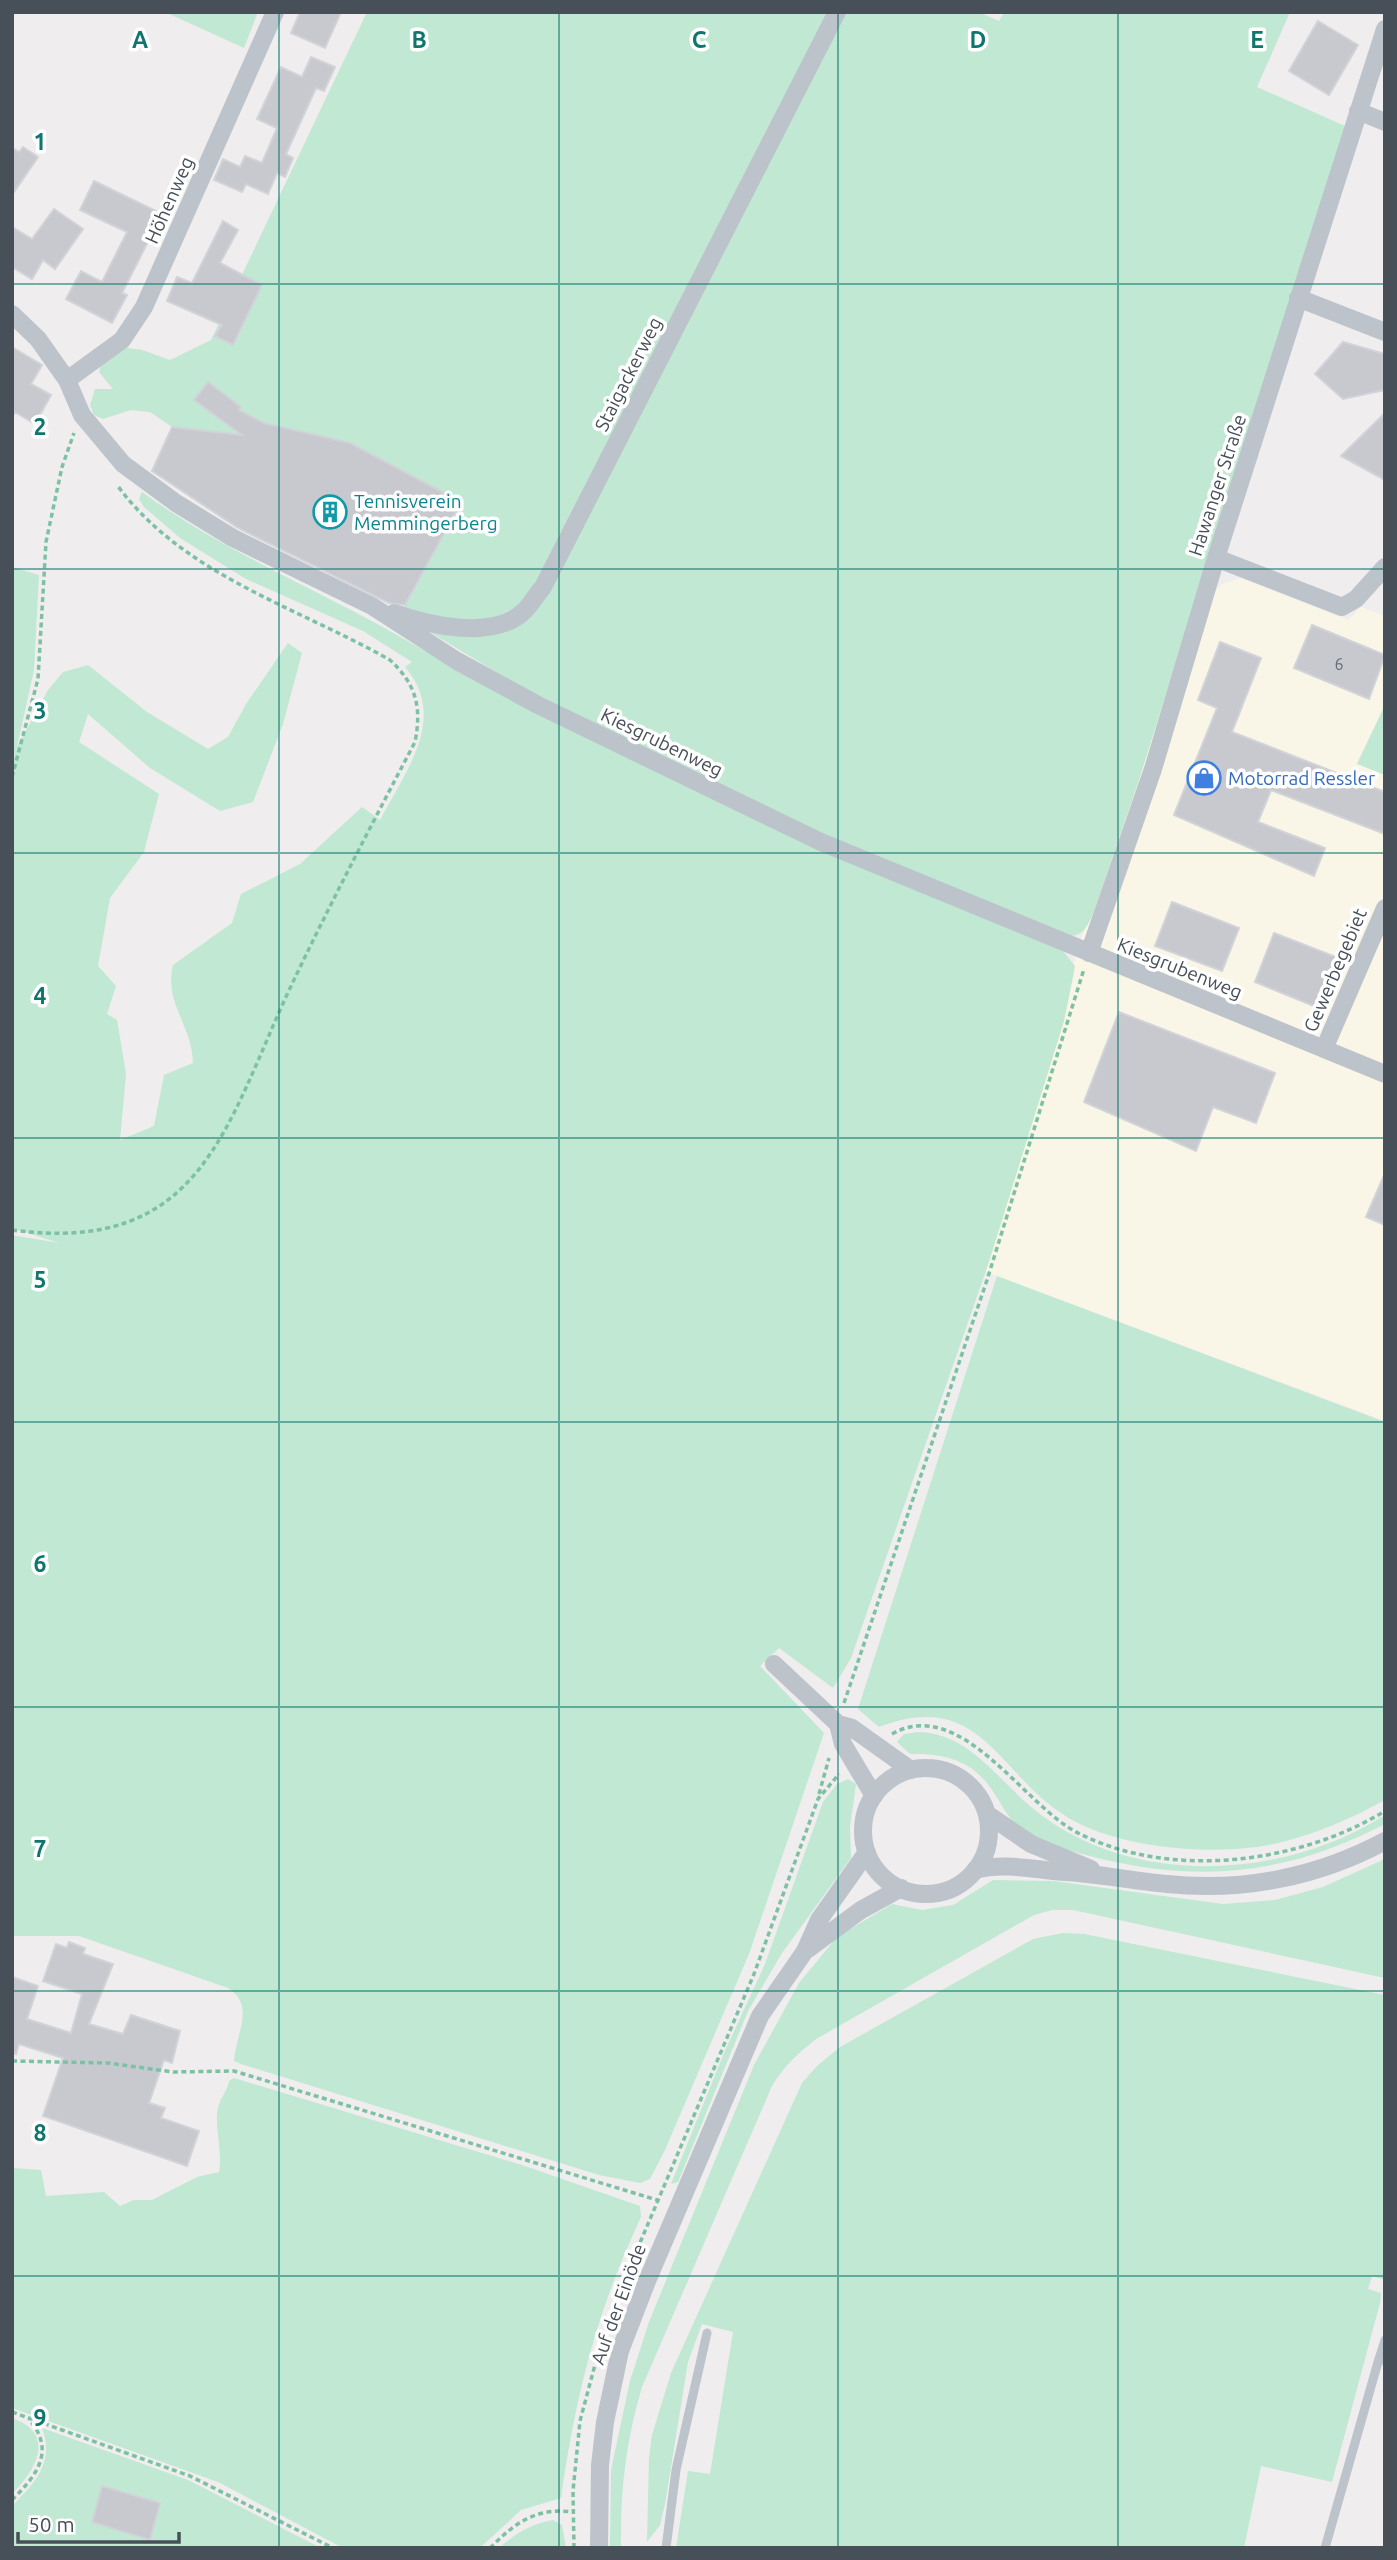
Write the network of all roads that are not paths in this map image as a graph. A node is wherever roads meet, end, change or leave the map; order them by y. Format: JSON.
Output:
{"nodes":[{"id":1,"x":275,"y":12,"type":"edge"},
{"id":2,"x":837,"y":12,"type":"edge"},
{"id":3,"x":1385,"y":29,"type":"edge"},
{"id":4,"x":1358,"y":111,"type":"junction"},
{"id":5,"x":1385,"y":122,"type":"edge"},
{"id":6,"x":1298,"y":298,"type":"junction"},
{"id":7,"x":12,"y":314,"type":"edge"},
{"id":8,"x":1385,"y":332,"type":"edge"},
{"id":9,"x":67,"y":380,"type":"junction"},
{"id":10,"x":1216,"y":558,"type":"junction"},
{"id":11,"x":1385,"y":567,"type":"edge"},
{"id":12,"x":372,"y":607,"type":"junction"},
{"id":13,"x":1385,"y":908,"type":"edge"},
{"id":14,"x":1088,"y":953,"type":"junction"},
{"id":15,"x":1324,"y":1049,"type":"junction"},
{"id":16,"x":1385,"y":1074,"type":"edge"},
{"id":17,"x":774,"y":1664,"type":"dead end"},
{"id":18,"x":838,"y":1724,"type":"junction"},
{"id":19,"x":911,"y":1770,"type":"junction"},
{"id":20,"x":874,"y":1796,"type":"junction"},
{"id":21,"x":987,"y":1814,"type":"junction"},
{"id":22,"x":1385,"y":1841,"type":"edge"},
{"id":23,"x":867,"y":1852,"type":"junction"},
{"id":24,"x":975,"y":1870,"type":"junction"},
{"id":25,"x":1100,"y":1874,"type":"junction"},
{"id":26,"x":901,"y":1888,"type":"junction"},
{"id":27,"x":805,"y":1951,"type":"junction"},
{"id":28,"x":707,"y":2333,"type":"dead end"},
{"id":29,"x":1385,"y":2340,"type":"edge"},
{"id":30,"x":1382,"y":2360,"type":"edge"},
{"id":31,"x":599,"y":2548,"type":"edge"},
{"id":32,"x":666,"y":2548,"type":"edge"},
{"id":33,"x":1325,"y":2548,"type":"edge"}],
"edges":[{"from":1,"to":9,"type":"street","name":"Höhenweg"},
{"from":2,"to":12,"type":"street","name":"Staigackerweg"},
{"from":3,"to":4,"type":"street","name":"Hawanger Straße"},
{"from":4,"to":5,"type":"street"},
{"from":4,"to":6,"type":"street","name":"Hawanger Straße"},
{"from":6,"to":8,"type":"street"},
{"from":6,"to":10,"type":"street","name":"Hawanger Straße"},
{"from":7,"to":9,"type":"street","name":"Kiesgrubenweg"},
{"from":9,"to":12,"type":"street","name":"Kiesgrubenweg"},
{"from":10,"to":11,"type":"street"},
{"from":10,"to":14,"type":"street","name":"Hawanger Straße"},
{"from":12,"to":14,"type":"street","name":"Kiesgrubenweg"},
{"from":13,"to":15,"type":"street","name":"Gewerbegebiet"},
{"from":14,"to":15,"type":"street","name":"Kiesgrubenweg"},
{"from":15,"to":16,"type":"street","name":"Kiesgrubenweg"},
{"from":17,"to":18,"type":"street"},
{"from":18,"to":19,"type":"street"},
{"from":18,"to":20,"type":"street"},
{"from":19,"to":20,"type":"street"},
{"from":19,"to":21,"type":"street"},
{"from":20,"to":23,"type":"street"},
{"from":21,"to":24,"type":"street"},
{"from":21,"to":25,"type":"street"},
{"from":22,"to":25,"type":"street"},
{"from":23,"to":26,"type":"street"},
{"from":23,"to":27,"type":"street"},
{"from":24,"to":25,"type":"street"},
{"from":24,"to":26,"type":"street"},
{"from":26,"to":27,"type":"street"},
{"from":27,"to":31,"type":"street","name":"Auf der Einöde"},
{"from":28,"to":32,"type":"lane"},
{"from":29,"to":30,"type":"lane"},
{"from":30,"to":33,"type":"lane"}]}
